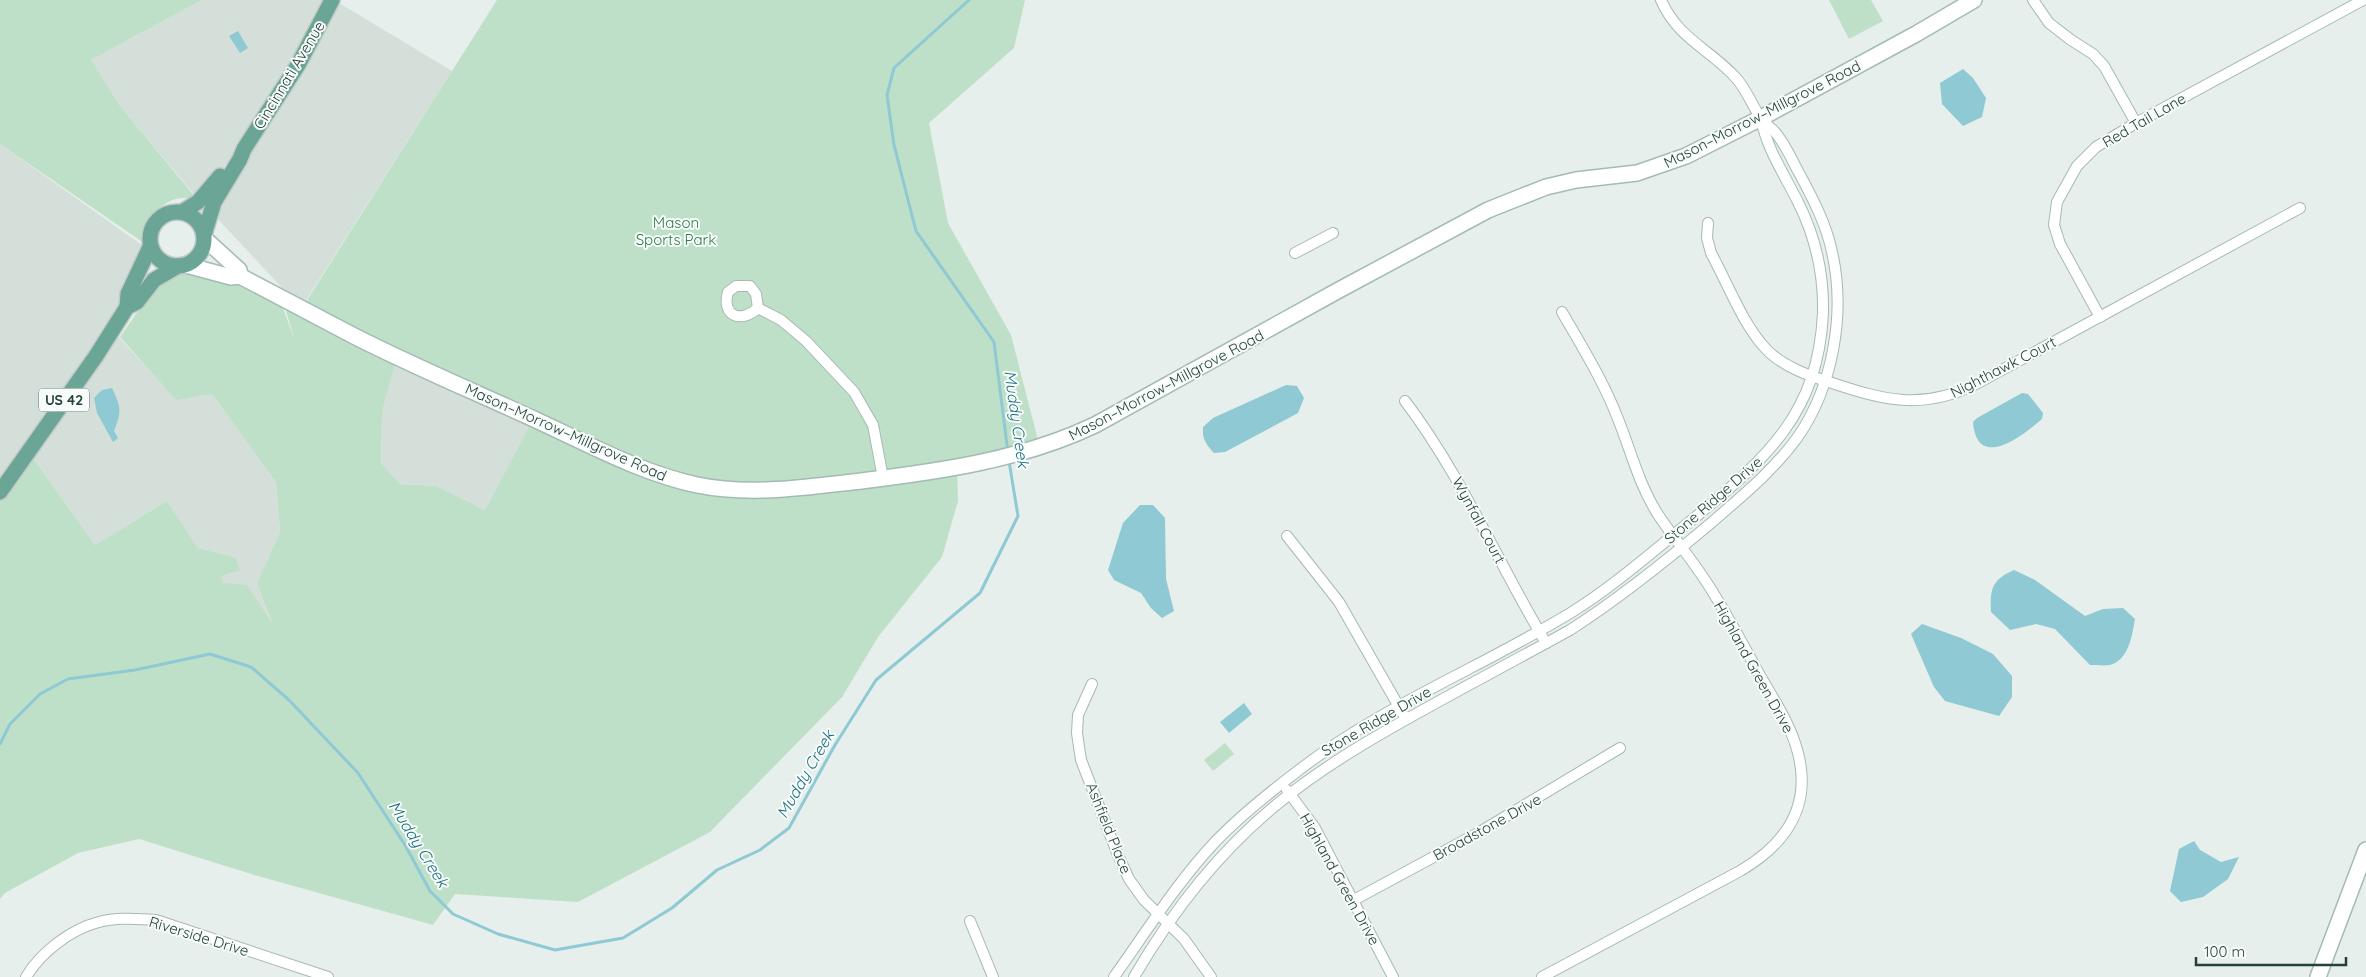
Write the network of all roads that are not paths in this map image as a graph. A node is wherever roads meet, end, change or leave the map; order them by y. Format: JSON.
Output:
{"nodes":[{"id":1,"x":332,"y":0,"type":"edge"},
{"id":2,"x":1661,"y":0,"type":"edge"},
{"id":3,"x":1974,"y":0,"type":"edge"},
{"id":4,"x":2033,"y":0,"type":"edge"},
{"id":5,"x":2363,"y":0,"type":"edge"},
{"id":6,"x":1761,"y":118,"type":"junction"},
{"id":7,"x":2136,"y":123,"type":"junction"},
{"id":8,"x":244,"y":149,"type":"junction"},
{"id":9,"x":2300,"y":208,"type":"dead end"},
{"id":10,"x":182,"y":212,"type":"junction"},
{"id":11,"x":1708,"y":223,"type":"dead end"},
{"id":12,"x":1333,"y":233,"type":"dead end"},
{"id":13,"x":204,"y":237,"type":"junction"},
{"id":14,"x":150,"y":248,"type":"junction"},
{"id":15,"x":1295,"y":253,"type":"dead end"},
{"id":16,"x":182,"y":265,"type":"junction"},
{"id":17,"x":240,"y":276,"type":"junction"},
{"id":18,"x":127,"y":307,"type":"junction"},
{"id":19,"x":758,"y":308,"type":"dead end"},
{"id":20,"x":1562,"y":312,"type":"dead end"},
{"id":21,"x":2100,"y":317,"type":"junction"},
{"id":22,"x":1811,"y":376,"type":"junction"},
{"id":23,"x":1825,"y":381,"type":"junction"},
{"id":24,"x":1405,"y":401,"type":"dead end"},
{"id":25,"x":882,"y":478,"type":"junction"},
{"id":26,"x":2,"y":489,"type":"edge"},
{"id":27,"x":0,"y":504,"type":"edge"},
{"id":28,"x":1673,"y":535,"type":"junction"},
{"id":29,"x":1287,"y":536,"type":"dead end"},
{"id":30,"x":1682,"y":548,"type":"junction"},
{"id":31,"x":1538,"y":630,"type":"junction"},
{"id":32,"x":1546,"y":643,"type":"junction"},
{"id":33,"x":1092,"y":684,"type":"dead end"},
{"id":34,"x":1399,"y":706,"type":"junction"},
{"id":35,"x":1406,"y":719,"type":"junction"},
{"id":36,"x":1620,"y":748,"type":"dead end"},
{"id":37,"x":1281,"y":784,"type":"junction"},
{"id":38,"x":1290,"y":793,"type":"junction"},
{"id":39,"x":2366,"y":850,"type":"edge"},
{"id":40,"x":1352,"y":901,"type":"junction"},
{"id":41,"x":1158,"y":915,"type":"junction"},
{"id":42,"x":970,"y":922,"type":"dead end"},
{"id":43,"x":1168,"y":923,"type":"junction"},
{"id":44,"x":26,"y":977,"type":"edge"},
{"id":45,"x":328,"y":977,"type":"edge"},
{"id":46,"x":993,"y":977,"type":"edge"},
{"id":47,"x":1114,"y":977,"type":"edge"},
{"id":48,"x":1134,"y":977,"type":"edge"},
{"id":49,"x":1211,"y":977,"type":"edge"},
{"id":50,"x":1393,"y":977,"type":"edge"},
{"id":51,"x":1542,"y":977,"type":"edge"},
{"id":52,"x":2318,"y":977,"type":"edge"}],
"edges":[{"from":1,"to":8,"type":"main road","name":"Cincinnati Avenue","number":"US 42"},
{"from":2,"to":6,"type":"street"},
{"from":3,"to":6,"type":"street","name":"Mason–Morrow–Millgrove Road"},
{"from":4,"to":7,"type":"street"},
{"from":5,"to":7,"type":"street","name":"Red Tail Lane"},
{"from":6,"to":22,"type":"street","name":"Stone Ridge Drive"},
{"from":6,"to":23,"type":"street","name":"Stone Ridge Drive"},
{"from":6,"to":25,"type":"street","name":"Mason–Morrow–Millgrove Road"},
{"from":7,"to":21,"type":"street","name":"Red Tail Lane"},
{"from":8,"to":10,"type":"main road","name":"Cincinnati Avenue","number":"US 42"},
{"from":8,"to":13,"type":"main road","name":"Cincinnati Avenue","number":"US 42"},
{"from":9,"to":21,"type":"street","name":"Nighthawk Court"},
{"from":10,"to":13,"type":"main road"},
{"from":10,"to":14,"type":"main road","number":"US 42"},
{"from":11,"to":22,"type":"street","name":"Nighthawk Court"},
{"from":12,"to":15,"type":"street"},
{"from":13,"to":16,"type":"main road","number":"US 42"},
{"from":13,"to":17,"type":"street","name":"Mason–Morrow–Millgrove Road"},
{"from":14,"to":16,"type":"main road"},
{"from":14,"to":18,"type":"main road","number":"US 42"},
{"from":16,"to":17,"type":"street","name":"Mason–Morrow–Millgrove Road"},
{"from":16,"to":18,"type":"main road","number":"US 42"},
{"from":17,"to":25,"type":"street","name":"Mason–Morrow–Millgrove Road"},
{"from":18,"to":26,"type":"main road","number":"US 42"},
{"from":19,"to":25,"type":"street"},
{"from":20,"to":28,"type":"street","name":"Highland Green Drive"},
{"from":21,"to":23,"type":"street","name":"Nighthawk Court"},
{"from":22,"to":23,"type":"street","name":"Nighthawk Court"},
{"from":22,"to":28,"type":"street","name":"Stone Ridge Drive"},
{"from":23,"to":30,"type":"street","name":"Stone Ridge Drive"},
{"from":24,"to":31,"type":"street","name":"Wynfall Court"},
{"from":26,"to":27,"type":"main road","number":"US 42"},
{"from":28,"to":30,"type":"street","name":"Highland Green Drive"},
{"from":28,"to":31,"type":"street","name":"Stone Ridge Drive"},
{"from":29,"to":34,"type":"street"},
{"from":30,"to":32,"type":"street","name":"Stone Ridge Drive"},
{"from":30,"to":51,"type":"street","name":"Highland Green Drive"},
{"from":31,"to":32,"type":"street","name":"Wynfall Court"},
{"from":31,"to":34,"type":"street","name":"Stone Ridge Drive"},
{"from":32,"to":35,"type":"street","name":"Stone Ridge Drive"},
{"from":33,"to":41,"type":"street","name":"Ashfield Place"},
{"from":34,"to":35,"type":"street"},
{"from":34,"to":37,"type":"street","name":"Stone Ridge Drive"},
{"from":35,"to":38,"type":"street","name":"Stone Ridge Drive"},
{"from":36,"to":40,"type":"street","name":"Broadstone Drive"},
{"from":37,"to":38,"type":"street","name":"Highland Green Drive"},
{"from":37,"to":41,"type":"street","name":"Stone Ridge Drive"},
{"from":38,"to":40,"type":"street","name":"Highland Green Drive"},
{"from":38,"to":43,"type":"street","name":"Stone Ridge Drive"},
{"from":39,"to":52,"type":"street"},
{"from":40,"to":50,"type":"street","name":"Highland Green Drive"},
{"from":41,"to":43,"type":"street","name":"Ashfield Place"},
{"from":41,"to":47,"type":"street","name":"Stone Ridge Drive"},
{"from":42,"to":46,"type":"street"},
{"from":43,"to":48,"type":"street","name":"Stone Ridge Drive"},
{"from":43,"to":49,"type":"street","name":"Ashfield Place"},
{"from":44,"to":45,"type":"street","name":"Riverside Drive"}]}
